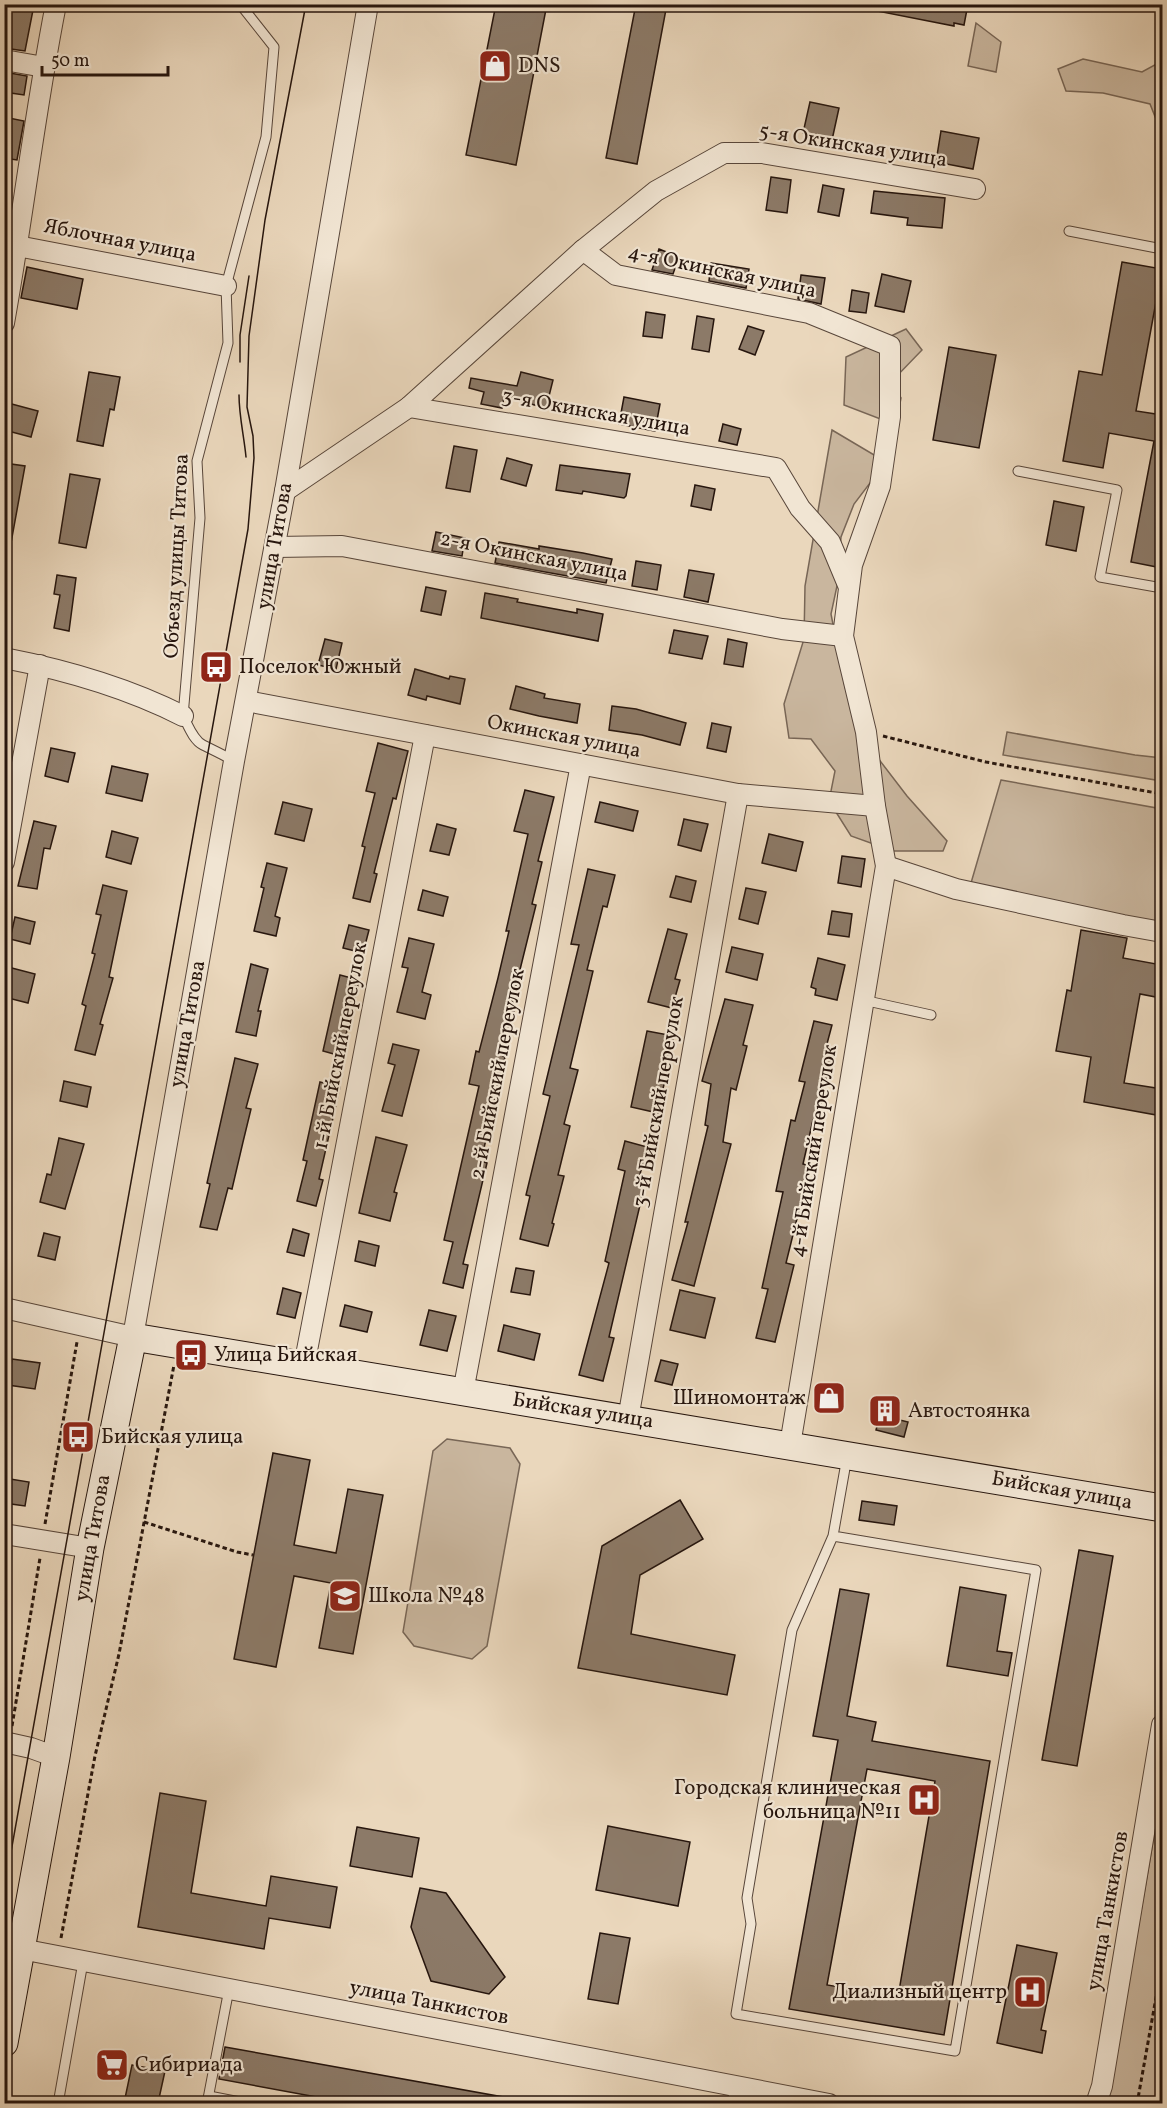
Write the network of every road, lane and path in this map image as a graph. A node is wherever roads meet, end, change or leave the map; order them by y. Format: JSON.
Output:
{"nodes":[{"id":1,"x":56,"y":4,"type":"edge"},
{"id":2,"x":240,"y":4,"type":"edge"},
{"id":3,"x":368,"y":4,"type":"edge"},
{"id":4,"x":4,"y":60,"type":"edge"},
{"id":5,"x":44,"y":67,"type":"junction"},
{"id":6,"x":975,"y":189,"type":"dead end"},
{"id":7,"x":1069,"y":231,"type":"dead end"},
{"id":8,"x":11,"y":244,"type":"edge"},
{"id":9,"x":1162,"y":249,"type":"edge"},
{"id":10,"x":583,"y":250,"type":"junction"},
{"id":11,"x":226,"y":286,"type":"junction"},
{"id":12,"x":4,"y":323,"type":"edge"},
{"id":13,"x":409,"y":407,"type":"junction"},
{"id":14,"x":1018,"y":471,"type":"dead end"},
{"id":15,"x":285,"y":491,"type":"junction"},
{"id":16,"x":275,"y":547,"type":"junction"},
{"id":17,"x":849,"y":585,"type":"junction"},
{"id":18,"x":1162,"y":588,"type":"edge"},
{"id":19,"x":843,"y":636,"type":"junction"},
{"id":20,"x":4,"y":658,"type":"edge"},
{"id":21,"x":39,"y":665,"type":"junction"},
{"id":22,"x":246,"y":701,"type":"junction"},
{"id":23,"x":183,"y":716,"type":"junction"},
{"id":24,"x":866,"y":732,"type":"junction"},
{"id":25,"x":425,"y":735,"type":"junction"},
{"id":26,"x":234,"y":761,"type":"junction"},
{"id":27,"x":581,"y":764,"type":"junction"},
{"id":28,"x":738,"y":794,"type":"junction"},
{"id":29,"x":1162,"y":794,"type":"edge"},
{"id":30,"x":875,"y":807,"type":"junction"},
{"id":31,"x":4,"y":862,"type":"edge"},
{"id":32,"x":886,"y":866,"type":"junction"},
{"id":33,"x":1162,"y":932,"type":"edge"},
{"id":34,"x":863,"y":1000,"type":"junction"},
{"id":35,"x":931,"y":1015,"type":"dead end"},
{"id":36,"x":4,"y":1308,"type":"edge"},
{"id":37,"x":133,"y":1337,"type":"junction"},
{"id":38,"x":178,"y":1345,"type":"junction"},
{"id":39,"x":304,"y":1366,"type":"junction"},
{"id":40,"x":463,"y":1392,"type":"junction"},
{"id":41,"x":628,"y":1419,"type":"junction"},
{"id":42,"x":790,"y":1445,"type":"junction"},
{"id":43,"x":847,"y":1454,"type":"junction"},
{"id":44,"x":1162,"y":1508,"type":"edge"},
{"id":45,"x":144,"y":1522,"type":"junction"},
{"id":46,"x":4,"y":1534,"type":"edge"},
{"id":47,"x":833,"y":1536,"type":"junction"},
{"id":48,"x":90,"y":1548,"type":"junction"},
{"id":49,"x":253,"y":1555,"type":"dead end"},
{"id":50,"x":1162,"y":1725,"type":"edge"},
{"id":51,"x":4,"y":1742,"type":"edge"},
{"id":52,"x":56,"y":1756,"type":"junction"},
{"id":53,"x":57,"y":1956,"type":"junction"},
{"id":54,"x":14,"y":1962,"type":"edge"},
{"id":55,"x":83,"y":1962,"type":"junction"},
{"id":56,"x":1162,"y":1964,"type":"edge"},
{"id":57,"x":229,"y":1989,"type":"junction"},
{"id":58,"x":4,"y":2043,"type":"edge"},
{"id":59,"x":734,"y":2095,"type":"edge"},
{"id":60,"x":208,"y":2100,"type":"edge"},
{"id":61,"x":58,"y":2103,"type":"edge"},
{"id":62,"x":250,"y":2103,"type":"edge"},
{"id":63,"x":828,"y":2103,"type":"edge"},
{"id":64,"x":1096,"y":2103,"type":"edge"},
{"id":65,"x":1137,"y":2103,"type":"edge"}],
"edges":[{"from":1,"to":5,"type":"street"},
{"from":2,"to":11,"type":"lane","name":"Объезд улицы Титова"},
{"from":3,"to":15,"type":"street","name":"улица Титова"},
{"from":4,"to":5,"type":"street"},
{"from":5,"to":8,"type":"street"},
{"from":6,"to":10,"type":"street","name":"5-я Окинская улица"},
{"from":7,"to":9,"type":"lane"},
{"from":8,"to":11,"type":"street","name":"Яблочная улица"},
{"from":8,"to":12,"type":"street"},
{"from":10,"to":13,"type":"street"},
{"from":10,"to":17,"type":"street","name":"4-я Окинская улица"},
{"from":11,"to":23,"type":"lane","name":"Объезд улицы Титова"},
{"from":13,"to":15,"type":"street"},
{"from":13,"to":17,"type":"street","name":"3-я Окинская улица"},
{"from":14,"to":18,"type":"lane"},
{"from":15,"to":16,"type":"street","name":"улица Титова"},
{"from":16,"to":19,"type":"street","name":"2-я Окинская улица"},
{"from":16,"to":22,"type":"street","name":"улица Титова"},
{"from":17,"to":19,"type":"street"},
{"from":19,"to":24,"type":"street"},
{"from":20,"to":21,"type":"street"},
{"from":21,"to":23,"type":"street"},
{"from":21,"to":31,"type":"street"},
{"from":22,"to":25,"type":"street","name":"Окинская улица"},
{"from":22,"to":26,"type":"street","name":"улица Титова"},
{"from":23,"to":26,"type":"lane"},
{"from":24,"to":29,"type":"path"},
{"from":24,"to":30,"type":"street"},
{"from":25,"to":27,"type":"street","name":"Окинская улица"},
{"from":25,"to":39,"type":"street","name":"1-й Бийский переулок"},
{"from":26,"to":37,"type":"street","name":"улица Титова"},
{"from":27,"to":28,"type":"street","name":"Окинская улица"},
{"from":27,"to":40,"type":"street","name":"2-й Бийский переулок"},
{"from":28,"to":30,"type":"street","name":"Окинская улица"},
{"from":28,"to":41,"type":"street","name":"3-й Бийский переулок"},
{"from":30,"to":32,"type":"street"},
{"from":32,"to":33,"type":"street"},
{"from":32,"to":34,"type":"street","name":"4-й Бийский переулок"},
{"from":34,"to":35,"type":"lane"},
{"from":34,"to":42,"type":"street","name":"4-й Бийский переулок"},
{"from":36,"to":37,"type":"street","name":"Бийская улица"},
{"from":37,"to":38,"type":"street","name":"Бийская улица"},
{"from":37,"to":48,"type":"street","name":"улица Титова"},
{"from":38,"to":39,"type":"street","name":"Бийская улица"},
{"from":38,"to":45,"type":"path"},
{"from":39,"to":40,"type":"street","name":"Бийская улица"},
{"from":40,"to":41,"type":"street","name":"Бийская улица"},
{"from":41,"to":42,"type":"street","name":"Бийская улица"},
{"from":42,"to":43,"type":"street","name":"Бийская улица"},
{"from":43,"to":44,"type":"street","name":"Бийская улица"},
{"from":43,"to":47,"type":"lane"},
{"from":45,"to":49,"type":"path"},
{"from":45,"to":53,"type":"path"},
{"from":46,"to":48,"type":"street"},
{"from":47,"to":47,"type":"lane"},
{"from":48,"to":52,"type":"street","name":"улица Титова"},
{"from":50,"to":64,"type":"street","name":"улица Танкистов"},
{"from":51,"to":52,"type":"street"},
{"from":52,"to":54,"type":"street","name":"улица Титова"},
{"from":53,"to":54,"type":"street","name":"улица Танкистов"},
{"from":53,"to":55,"type":"street","name":"улица Танкистов"},
{"from":54,"to":58,"type":"street","name":"улица Титова"},
{"from":55,"to":57,"type":"street","name":"улица Танкистов"},
{"from":55,"to":61,"type":"lane"},
{"from":56,"to":65,"type":"path"},
{"from":57,"to":59,"type":"street","name":"улица Танкистов"},
{"from":57,"to":60,"type":"lane"},
{"from":59,"to":63,"type":"street","name":"улица Танкистов"},
{"from":60,"to":62,"type":"lane"}]}
